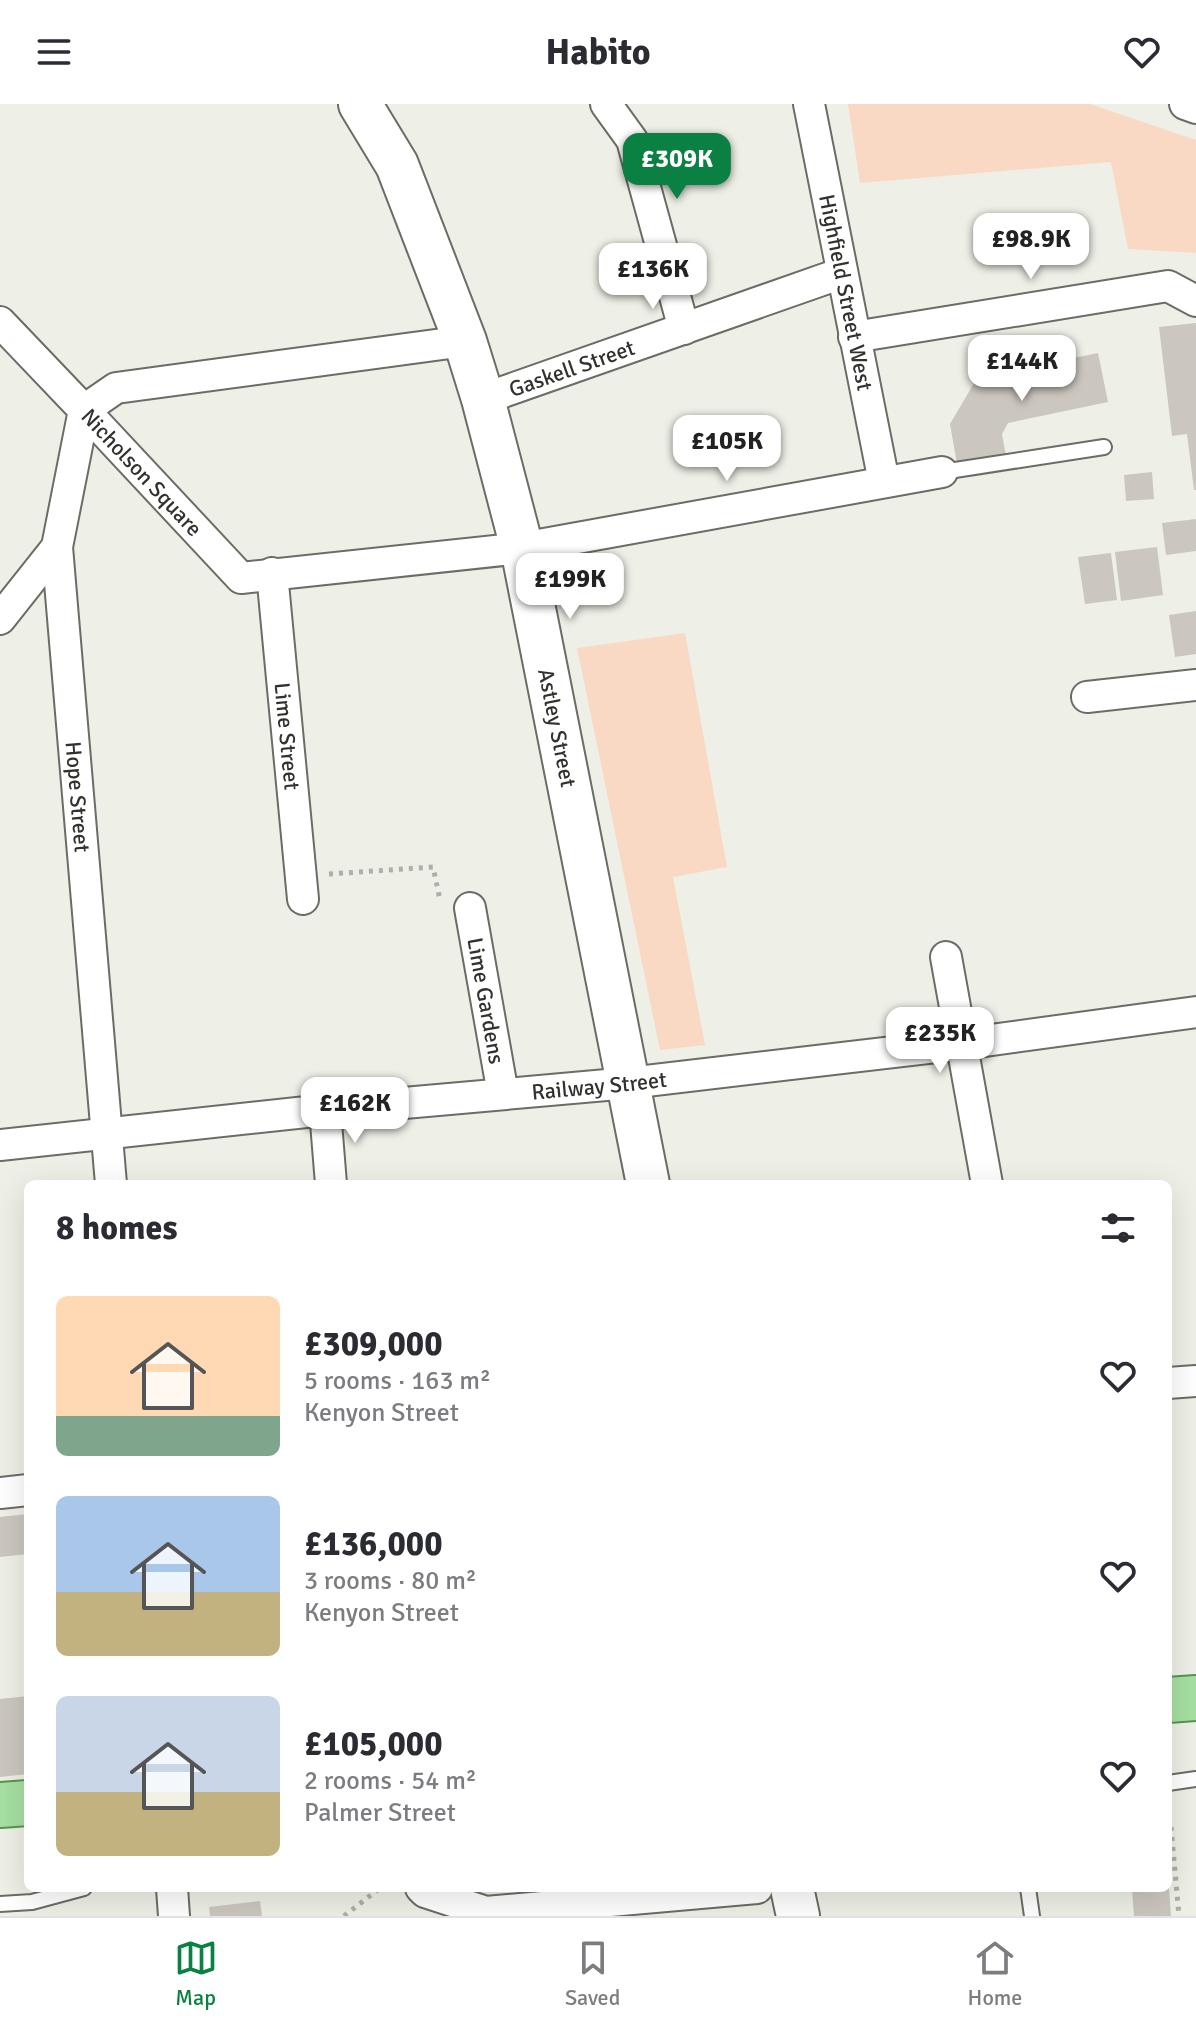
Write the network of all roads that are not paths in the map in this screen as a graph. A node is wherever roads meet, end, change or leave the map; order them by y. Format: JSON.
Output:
{"nodes":[{"id":1,"x":360,"y":104,"type":"edge"},
{"id":2,"x":606,"y":104,"type":"edge"},
{"id":3,"x":809,"y":104,"type":"edge"},
{"id":4,"x":1185,"y":104,"type":"edge"},
{"id":5,"x":1196,"y":108,"type":"edge"},
{"id":6,"x":842,"y":273,"type":"junction"},
{"id":7,"x":1196,"y":301,"type":"edge"},
{"id":8,"x":0,"y":322,"type":"edge"},
{"id":9,"x":684,"y":329,"type":"junction"},
{"id":10,"x":854,"y":337,"type":"junction"},
{"id":11,"x":465,"y":341,"type":"junction"},
{"id":12,"x":483,"y":399,"type":"junction"},
{"id":13,"x":84,"y":410,"type":"junction"},
{"id":14,"x":1104,"y":447,"type":"dead end"},
{"id":15,"x":942,"y":472,"type":"joint"},
{"id":16,"x":884,"y":482,"type":"junction"},
{"id":17,"x":57,"y":547,"type":"junction"},
{"id":18,"x":522,"y":548,"type":"junction"},
{"id":19,"x":272,"y":573,"type":"junction"},
{"id":20,"x":0,"y":619,"type":"edge"},
{"id":21,"x":1196,"y":685,"type":"edge"},
{"id":22,"x":1087,"y":697,"type":"dead end"},
{"id":23,"x":302,"y":888,"type":"road end"},
{"id":24,"x":456,"y":910,"type":"road end"},
{"id":25,"x":946,"y":957,"type":"dead end"},
{"id":26,"x":1196,"y":1012,"type":"edge"},
{"id":27,"x":962,"y":1044,"type":"junction"},
{"id":28,"x":629,"y":1083,"type":"junction"},
{"id":29,"x":503,"y":1094,"type":"junction"},
{"id":30,"x":325,"y":1110,"type":"junction"},
{"id":31,"x":107,"y":1135,"type":"junction"},
{"id":32,"x":0,"y":1145,"type":"edge"},
{"id":33,"x":111,"y":1180,"type":"edge"},
{"id":34,"x":331,"y":1180,"type":"edge"},
{"id":35,"x":647,"y":1180,"type":"edge"},
{"id":36,"x":986,"y":1180,"type":"edge"},
{"id":37,"x":1196,"y":1381,"type":"edge"},
{"id":38,"x":1172,"y":1383,"type":"edge"},
{"id":39,"x":24,"y":1490,"type":"edge"},
{"id":40,"x":0,"y":1493,"type":"edge"},
{"id":41,"x":1196,"y":1698,"type":"edge"},
{"id":42,"x":1172,"y":1700,"type":"edge"},
{"id":43,"x":1196,"y":1779,"type":"edge"},
{"id":44,"x":1172,"y":1782,"type":"edge"},
{"id":45,"x":24,"y":1803,"type":"edge"},
{"id":46,"x":0,"y":1805,"type":"edge"},
{"id":47,"x":69,"y":1892,"type":"edge"},
{"id":48,"x":172,"y":1892,"type":"edge"},
{"id":49,"x":425,"y":1892,"type":"edge"},
{"id":50,"x":671,"y":1892,"type":"edge"},
{"id":51,"x":793,"y":1892,"type":"edge"},
{"id":52,"x":1029,"y":1892,"type":"edge"},
{"id":53,"x":606,"y":1895,"type":"edge"},
{"id":54,"x":0,"y":1904,"type":"edge"},
{"id":55,"x":174,"y":1916,"type":"edge"},
{"id":56,"x":798,"y":1916,"type":"edge"},
{"id":57,"x":1032,"y":1916,"type":"edge"}],
"edges":[{"from":1,"to":11,"type":"main road","name":"Astley Street"},
{"from":2,"to":9,"type":"street"},
{"from":3,"to":6,"type":"street","name":"Highfield Street West"},
{"from":4,"to":5,"type":"street"},
{"from":6,"to":9,"type":"street","name":"Gaskell Street"},
{"from":6,"to":10,"type":"street","name":"Highfield Street West"},
{"from":7,"to":10,"type":"street"},
{"from":8,"to":13,"type":"street"},
{"from":9,"to":12,"type":"street","name":"Gaskell Street"},
{"from":10,"to":16,"type":"street","name":"Highfield Street West"},
{"from":11,"to":12,"type":"main road","name":"Astley Street"},
{"from":11,"to":13,"type":"street","name":"Nicholson Square"},
{"from":12,"to":18,"type":"main road","name":"Astley Street"},
{"from":13,"to":17,"type":"street","name":"Hope Street"},
{"from":13,"to":19,"type":"street","name":"Nicholson Square"},
{"from":14,"to":15,"type":"lane"},
{"from":15,"to":16,"type":"street","name":"Nicholson Square"},
{"from":16,"to":18,"type":"street","name":"Nicholson Square"},
{"from":17,"to":20,"type":"street"},
{"from":17,"to":31,"type":"street","name":"Hope Street"},
{"from":18,"to":19,"type":"street","name":"Nicholson Square"},
{"from":18,"to":28,"type":"main road","name":"Astley Street"},
{"from":19,"to":23,"type":"street","name":"Lime Street"},
{"from":21,"to":22,"type":"street"},
{"from":24,"to":29,"type":"street","name":"Lime Gardens"},
{"from":25,"to":27,"type":"street"},
{"from":26,"to":27,"type":"street","name":"Railway Street"},
{"from":27,"to":28,"type":"street","name":"Railway Street"},
{"from":27,"to":36,"type":"street"},
{"from":28,"to":29,"type":"street","name":"Railway Street"},
{"from":28,"to":35,"type":"main road","name":"Astley Street"},
{"from":29,"to":30,"type":"street","name":"Railway Street"},
{"from":30,"to":31,"type":"street","name":"Railway Street"},
{"from":30,"to":34,"type":"street"},
{"from":31,"to":32,"type":"street","name":"Railway Street"},
{"from":31,"to":33,"type":"street","name":"Hope Street"},
{"from":37,"to":38,"type":"street"},
{"from":39,"to":40,"type":"street"},
{"from":41,"to":42,"type":"main road"},
{"from":43,"to":44,"type":"lane"},
{"from":45,"to":46,"type":"main road"},
{"from":47,"to":54,"type":"lane"},
{"from":48,"to":55,"type":"street"},
{"from":49,"to":53,"type":"street"},
{"from":50,"to":53,"type":"street"},
{"from":51,"to":56,"type":"main road"},
{"from":52,"to":57,"type":"lane"}]}
